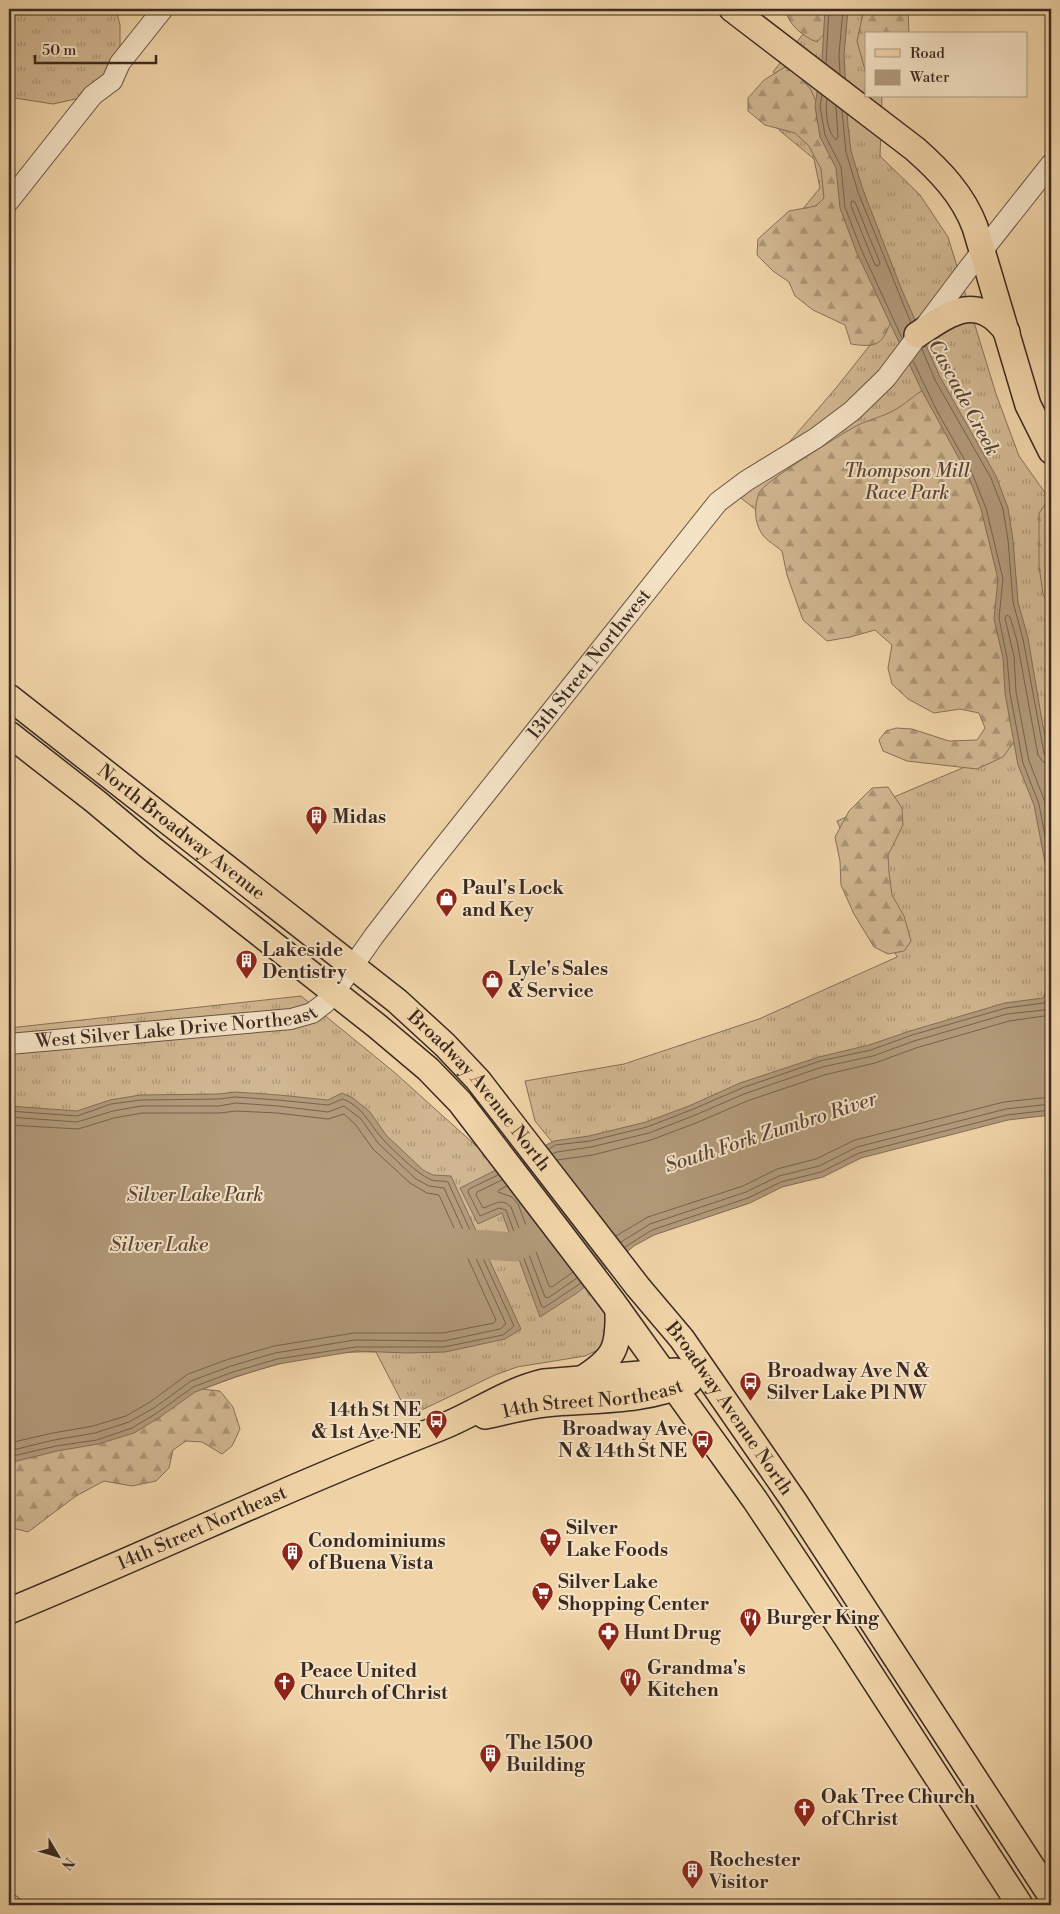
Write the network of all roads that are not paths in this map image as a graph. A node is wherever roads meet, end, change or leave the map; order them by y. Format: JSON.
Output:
{"nodes":[{"id":1,"x":163,"y":9,"type":"edge"},
{"id":2,"x":732,"y":9,"type":"edge"},
{"id":3,"x":1051,"y":164,"type":"edge"},
{"id":4,"x":9,"y":201,"type":"edge"},
{"id":5,"x":982,"y":251,"type":"junction"},
{"id":6,"x":1006,"y":332,"type":"junction"},
{"id":7,"x":917,"y":335,"type":"junction"},
{"id":8,"x":1051,"y":451,"type":"edge"},
{"id":9,"x":9,"y":697,"type":"edge"},
{"id":10,"x":9,"y":734,"type":"edge"},
{"id":11,"x":354,"y":965,"type":"junction"},
{"id":12,"x":334,"y":993,"type":"junction"},
{"id":13,"x":9,"y":1044,"type":"edge"},
{"id":14,"x":615,"y":1306,"type":"junction"},
{"id":15,"x":706,"y":1374,"type":"junction"},
{"id":16,"x":582,"y":1379,"type":"junction"},
{"id":17,"x":669,"y":1380,"type":"junction"},
{"id":18,"x":451,"y":1424,"type":"junction"},
{"id":19,"x":9,"y":1611,"type":"edge"},
{"id":20,"x":1051,"y":1896,"type":"edge"},
{"id":21,"x":1020,"y":1905,"type":"edge"}],
"edges":[{"from":1,"to":4,"type":"street"},
{"from":2,"to":5,"type":"main road"},
{"from":3,"to":5,"type":"street","name":"13th Street Northwest"},
{"from":5,"to":6,"type":"main road"},
{"from":5,"to":7,"type":"street","name":"13th Street Northwest"},
{"from":6,"to":7,"type":"main road"},
{"from":6,"to":8,"type":"main road"},
{"from":7,"to":11,"type":"street","name":"13th Street Northwest"},
{"from":9,"to":11,"type":"main road","name":"North Broadway Avenue"},
{"from":10,"to":12,"type":"main road","name":"North Broadway Avenue"},
{"from":11,"to":12,"type":"street","name":"13th Street Northwest"},
{"from":11,"to":15,"type":"main road","name":"Broadway Avenue North"},
{"from":12,"to":13,"type":"street","name":"West Silver Lake Drive Northeast"},
{"from":12,"to":14,"type":"main road","name":"Broadway Avenue North"},
{"from":14,"to":16,"type":"main road"},
{"from":14,"to":17,"type":"main road","name":"Broadway Avenue North"},
{"from":15,"to":17,"type":"main road","name":"14th Street Northeast"},
{"from":15,"to":20,"type":"main road","name":"Broadway Avenue North"},
{"from":16,"to":17,"type":"main road","name":"14th Street Northeast"},
{"from":16,"to":18,"type":"main road","name":"14th Street Northeast"},
{"from":17,"to":18,"type":"main road","name":"14th Street Northeast"},
{"from":17,"to":21,"type":"main road","name":"Broadway Avenue North"},
{"from":18,"to":19,"type":"main road","name":"14th Street Northeast"}]}
